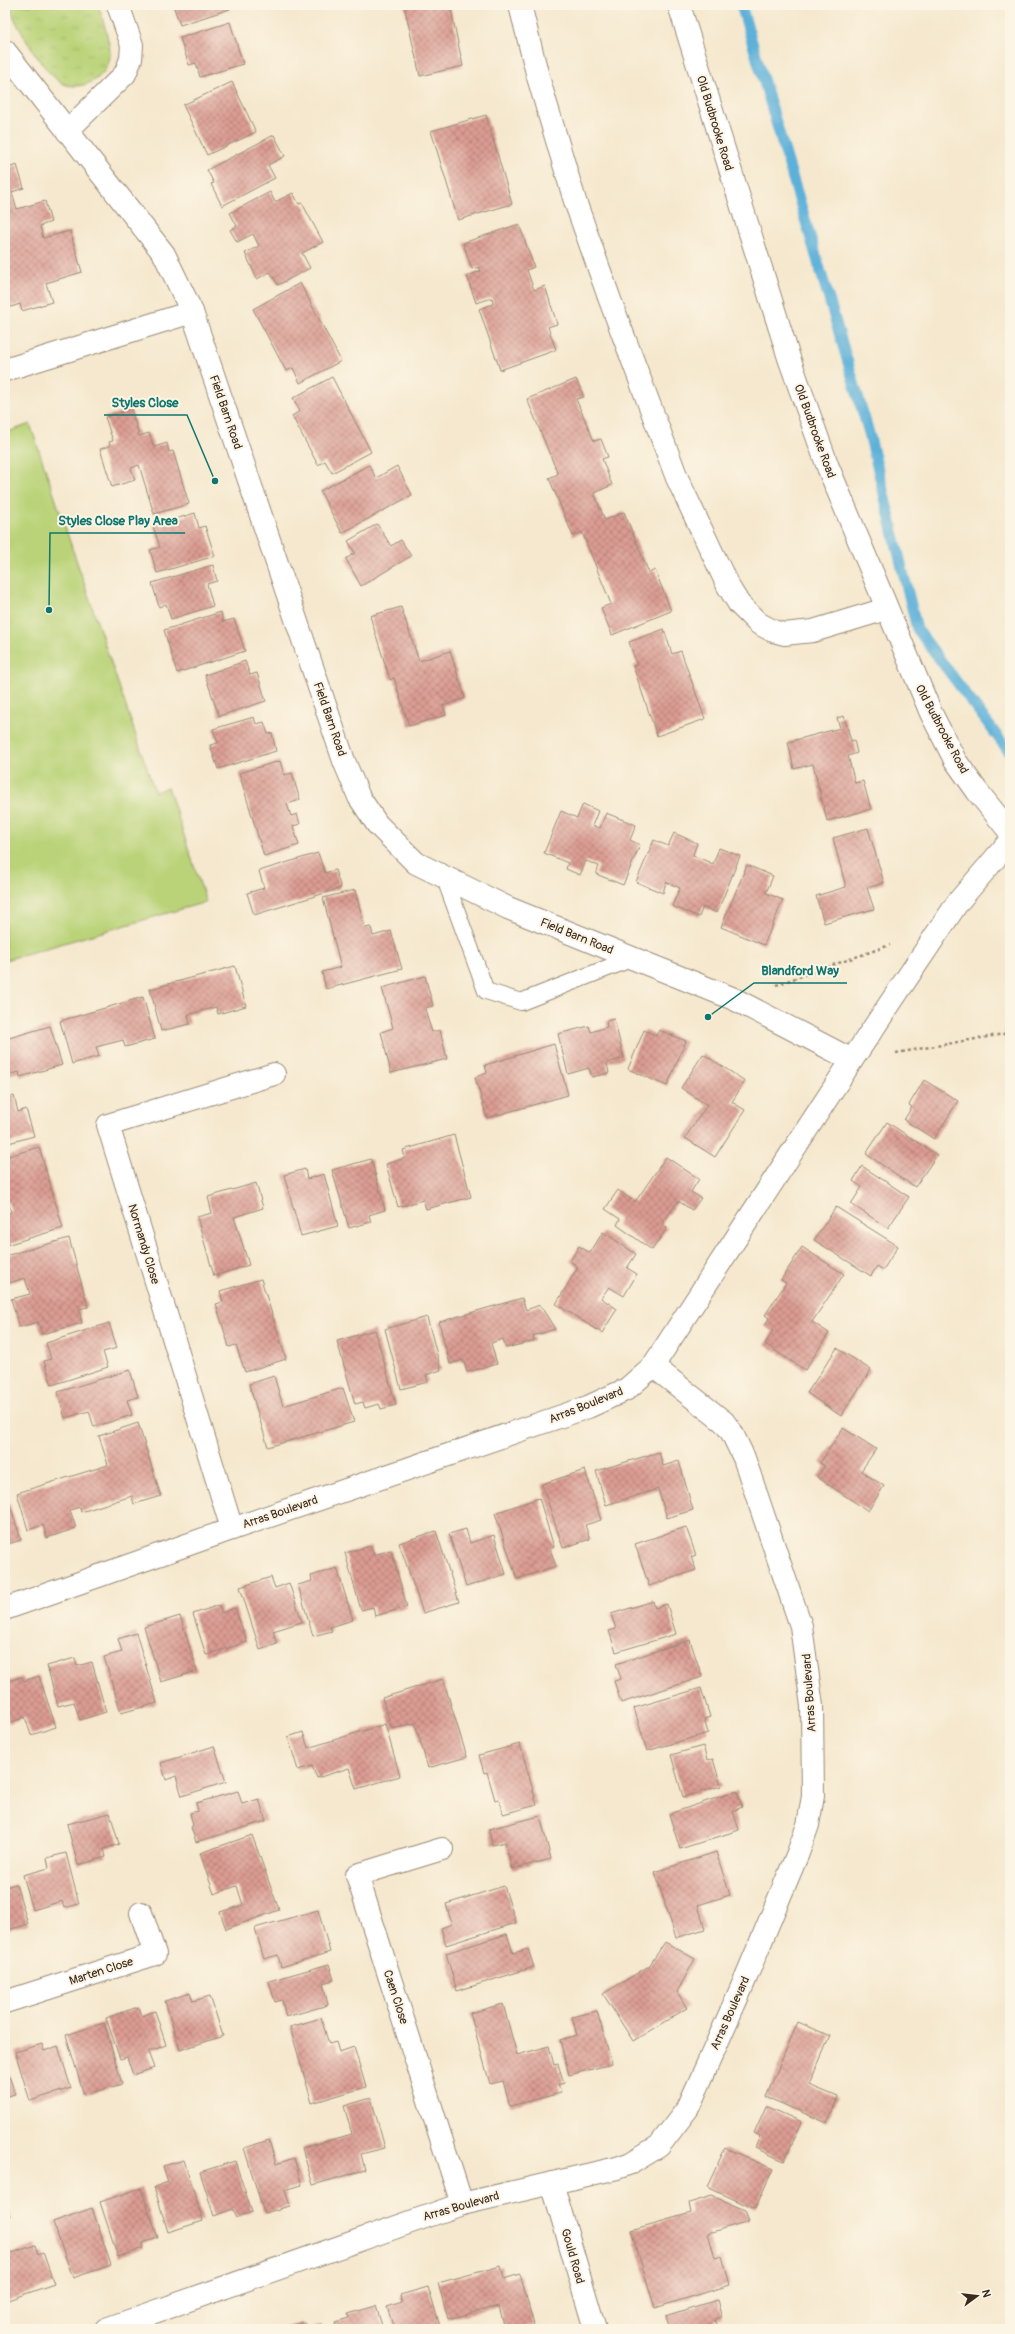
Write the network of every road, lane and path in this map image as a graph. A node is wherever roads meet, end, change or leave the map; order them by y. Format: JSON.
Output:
{"nodes":[{"id":1,"x":118,"y":5,"type":"edge"},
{"id":2,"x":520,"y":5,"type":"edge"},
{"id":3,"x":679,"y":5,"type":"edge"},
{"id":4,"x":5,"y":51,"type":"edge"},
{"id":5,"x":67,"y":131,"type":"junction"},
{"id":6,"x":192,"y":312,"type":"junction"},
{"id":7,"x":5,"y":370,"type":"edge"},
{"id":8,"x":886,"y":609,"type":"junction"},
{"id":9,"x":1010,"y":832,"type":"edge"},
{"id":10,"x":1010,"y":841,"type":"edge"},
{"id":11,"x":445,"y":879,"type":"junction"},
{"id":12,"x":942,"y":928,"type":"junction"},
{"id":13,"x":633,"y":958,"type":"junction"},
{"id":14,"x":734,"y":999,"type":"junction"},
{"id":15,"x":1010,"y":1019,"type":"edge"},
{"id":16,"x":852,"y":1060,"type":"junction"},
{"id":17,"x":274,"y":1074,"type":"dead end"},
{"id":18,"x":653,"y":1366,"type":"junction"},
{"id":19,"x":232,"y":1528,"type":"junction"},
{"id":20,"x":5,"y":1609,"type":"edge"},
{"id":21,"x":442,"y":1848,"type":"dead end"},
{"id":22,"x":141,"y":1913,"type":"dead end"},
{"id":23,"x":5,"y":2002,"type":"edge"},
{"id":24,"x":552,"y":2183,"type":"junction"},
{"id":25,"x":462,"y":2204,"type":"junction"},
{"id":26,"x":106,"y":2329,"type":"edge"},
{"id":27,"x":594,"y":2329,"type":"edge"}],
"edges":[{"from":1,"to":5,"type":"street"},
{"from":2,"to":8,"type":"street"},
{"from":3,"to":8,"type":"street","name":"Old Budbrooke Road"},
{"from":4,"to":5,"type":"street","name":"Field Barn Road"},
{"from":5,"to":6,"type":"street","name":"Field Barn Road"},
{"from":6,"to":7,"type":"street"},
{"from":6,"to":11,"type":"street","name":"Field Barn Road"},
{"from":8,"to":9,"type":"street","name":"Old Budbrooke Road"},
{"from":10,"to":12,"type":"street"},
{"from":11,"to":13,"type":"street","name":"Field Barn Road"},
{"from":11,"to":13,"type":"lane"},
{"from":12,"to":14,"type":"path"},
{"from":12,"to":16,"type":"street"},
{"from":13,"to":14,"type":"street","name":"Field Barn Road"},
{"from":14,"to":16,"type":"street","name":"Field Barn Road"},
{"from":15,"to":16,"type":"path"},
{"from":16,"to":18,"type":"street"},
{"from":17,"to":19,"type":"street","name":"Normandy Close"},
{"from":18,"to":19,"type":"street","name":"Arras Boulevard"},
{"from":18,"to":24,"type":"street","name":"Arras Boulevard"},
{"from":19,"to":20,"type":"street","name":"Arras Boulevard"},
{"from":21,"to":25,"type":"street","name":"Caen Close"},
{"from":22,"to":23,"type":"street","name":"Marten Close"},
{"from":24,"to":25,"type":"street","name":"Arras Boulevard"},
{"from":24,"to":27,"type":"street","name":"Gould Road"},
{"from":25,"to":26,"type":"street","name":"Arras Boulevard"}]}
